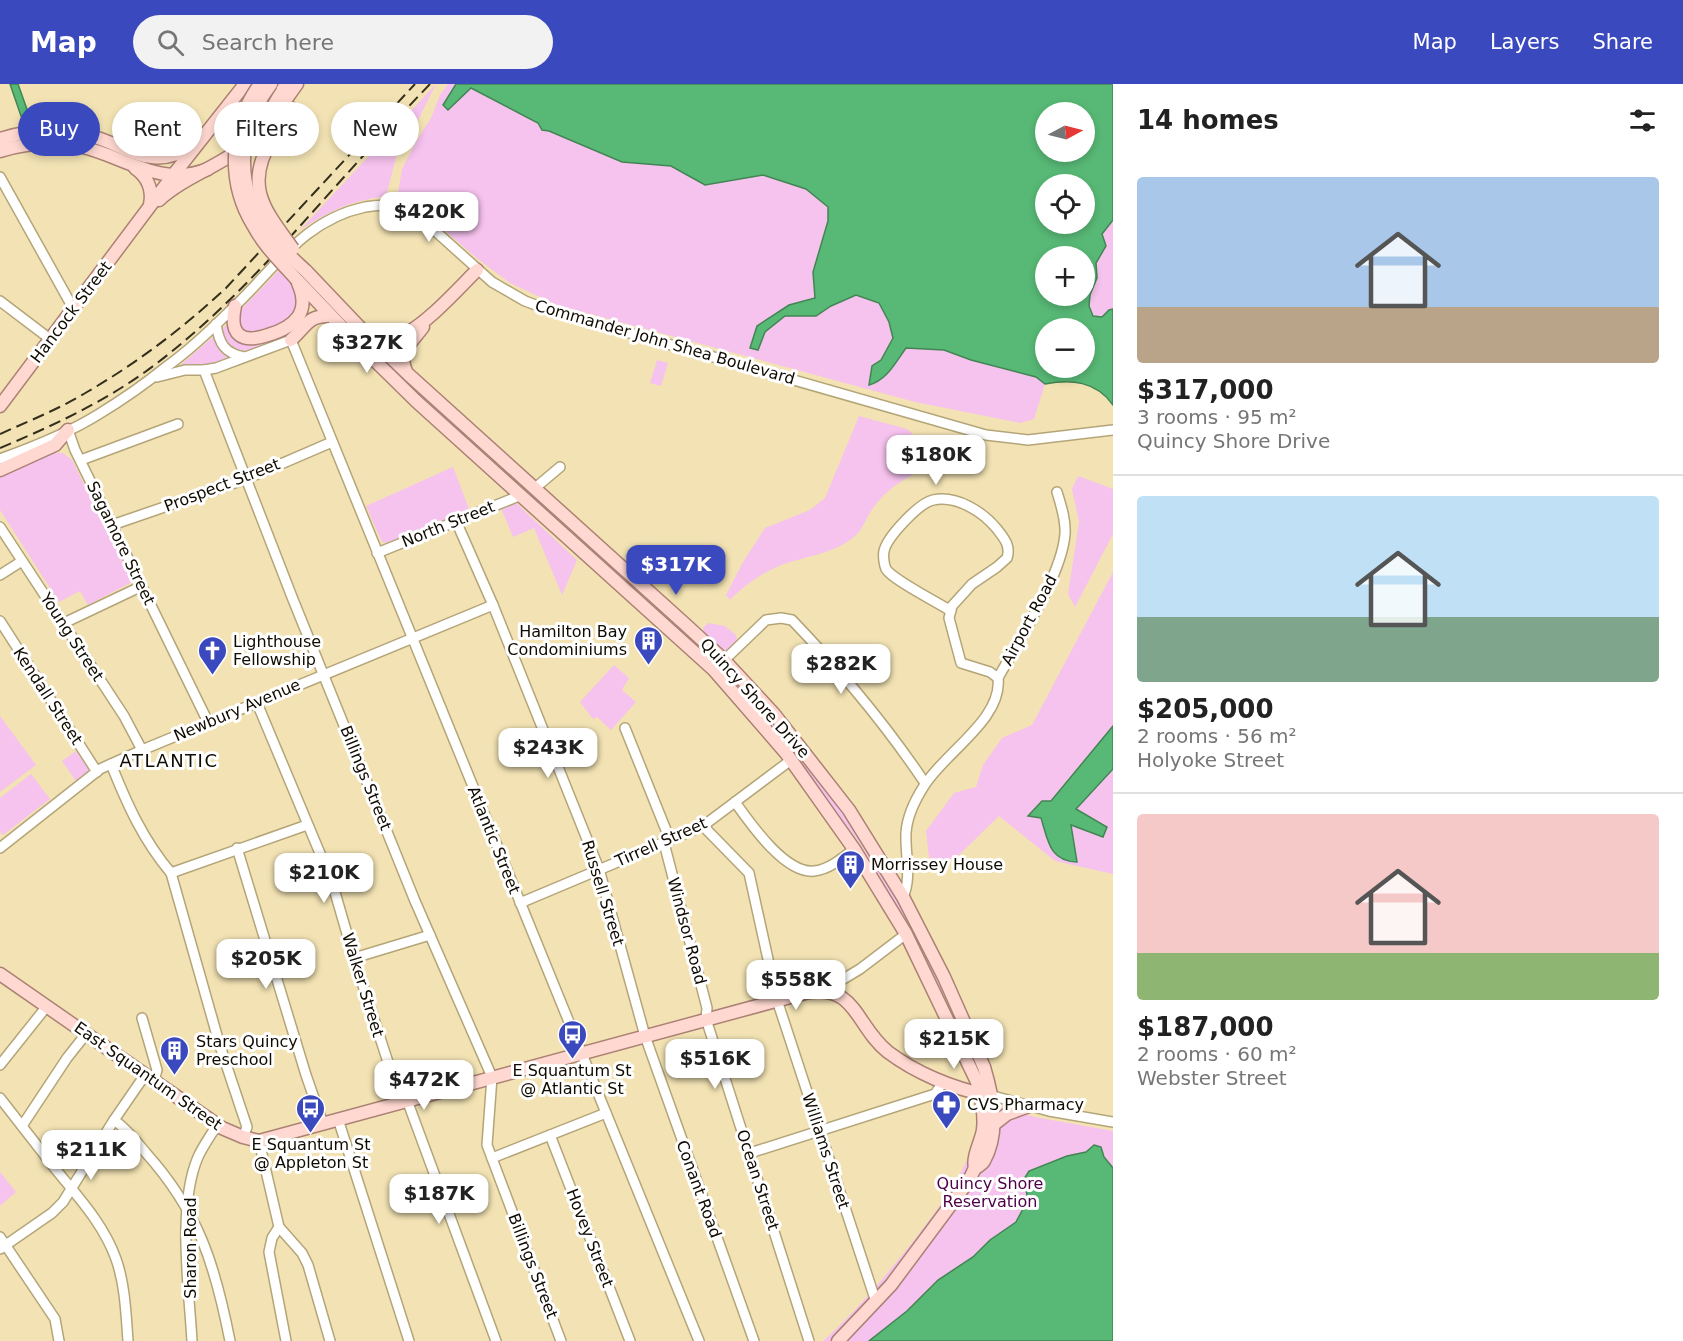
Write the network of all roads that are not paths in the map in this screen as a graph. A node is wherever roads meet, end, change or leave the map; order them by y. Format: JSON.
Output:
{"nodes":[{"id":1,"x":245,"y":84,"type":"edge"},
{"id":2,"x":260,"y":84,"type":"edge"},
{"id":3,"x":271,"y":84,"type":"edge"},
{"id":4,"x":286,"y":84,"type":"edge"},
{"id":5,"x":297,"y":84,"type":"edge"},
{"id":6,"x":305,"y":84,"type":"edge"},
{"id":7,"x":274,"y":102,"type":"edge"},
{"id":8,"x":285,"y":102,"type":"edge"},
{"id":9,"x":202,"y":138,"type":"edge"},
{"id":10,"x":0,"y":139,"type":"edge"},
{"id":11,"x":112,"y":144,"type":"edge"},
{"id":12,"x":0,"y":151,"type":"edge"},
{"id":13,"x":141,"y":156,"type":"edge"},
{"id":14,"x":167,"y":156,"type":"edge"},
{"id":15,"x":188,"y":156,"type":"edge"},
{"id":16,"x":198,"y":156,"type":"edge"},
{"id":17,"x":228,"y":156,"type":"edge"},
{"id":18,"x":129,"y":165,"type":"junction"},
{"id":19,"x":211,"y":167,"type":"junction"},
{"id":20,"x":174,"y":174,"type":"junction"},
{"id":21,"x":0,"y":177,"type":"edge"},
{"id":22,"x":4,"y":195,"type":"edge"},
{"id":23,"x":149,"y":207,"type":"junction"},
{"id":24,"x":141,"y":218,"type":"junction"},
{"id":25,"x":477,"y":270,"type":"junction"},
{"id":26,"x":301,"y":275,"type":"junction"},
{"id":27,"x":0,"y":301,"type":"edge"},
{"id":28,"x":235,"y":306,"type":"junction"},
{"id":29,"x":73,"y":308,"type":"junction"},
{"id":30,"x":434,"y":311,"type":"junction"},
{"id":31,"x":331,"y":316,"type":"junction"},
{"id":32,"x":216,"y":324,"type":"junction"},
{"id":33,"x":365,"y":333,"type":"junction"},
{"id":34,"x":50,"y":339,"type":"junction"},
{"id":35,"x":291,"y":339,"type":"junction"},
{"id":36,"x":244,"y":357,"type":"junction"},
{"id":37,"x":204,"y":370,"type":"junction"},
{"id":38,"x":408,"y":374,"type":"junction"},
{"id":39,"x":151,"y":379,"type":"junction"},
{"id":40,"x":0,"y":406,"type":"edge"},
{"id":41,"x":178,"y":424,"type":"dead end"},
{"id":42,"x":68,"y":430,"type":"junction"},
{"id":43,"x":1113,"y":430,"type":"edge"},
{"id":44,"x":332,"y":442,"type":"junction"},
{"id":45,"x":0,"y":459,"type":"edge"},
{"id":46,"x":81,"y":460,"type":"junction"},
{"id":47,"x":560,"y":467,"type":"dead end"},
{"id":48,"x":0,"y":470,"type":"edge"},
{"id":49,"x":246,"y":479,"type":"junction"},
{"id":50,"x":535,"y":488,"type":"junction"},
{"id":51,"x":1057,"y":492,"type":"dead end"},
{"id":52,"x":519,"y":496,"type":"junction"},
{"id":53,"x":456,"y":521,"type":"junction"},
{"id":54,"x":112,"y":525,"type":"junction"},
{"id":55,"x":0,"y":527,"type":"edge"},
{"id":56,"x":377,"y":553,"type":"junction"},
{"id":57,"x":22,"y":561,"type":"junction"},
{"id":58,"x":0,"y":575,"type":"edge"},
{"id":59,"x":142,"y":586,"type":"junction"},
{"id":60,"x":493,"y":605,"type":"junction"},
{"id":61,"x":951,"y":611,"type":"junction"},
{"id":62,"x":0,"y":621,"type":"edge"},
{"id":63,"x":64,"y":623,"type":"junction"},
{"id":64,"x":411,"y":638,"type":"junction"},
{"id":65,"x":724,"y":660,"type":"junction"},
{"id":66,"x":714,"y":670,"type":"junction"},
{"id":67,"x":324,"y":674,"type":"junction"},
{"id":68,"x":998,"y":678,"type":"junction"},
{"id":69,"x":257,"y":703,"type":"junction"},
{"id":70,"x":208,"y":722,"type":"junction"},
{"id":71,"x":625,"y":728,"type":"dead end"},
{"id":72,"x":142,"y":750,"type":"junction"},
{"id":73,"x":791,"y":760,"type":"junction"},
{"id":74,"x":111,"y":765,"type":"junction"},
{"id":75,"x":97,"y":772,"type":"junction"},
{"id":76,"x":925,"y":783,"type":"junction"},
{"id":77,"x":735,"y":802,"type":"junction"},
{"id":78,"x":307,"y":825,"type":"junction"},
{"id":79,"x":703,"y":826,"type":"junction"},
{"id":80,"x":667,"y":841,"type":"junction"},
{"id":81,"x":0,"y":848,"type":"edge"},
{"id":82,"x":237,"y":848,"type":"junction"},
{"id":83,"x":854,"y":849,"type":"junction"},
{"id":84,"x":599,"y":869,"type":"junction"},
{"id":85,"x":171,"y":873,"type":"junction"},
{"id":86,"x":903,"y":897,"type":"junction"},
{"id":87,"x":520,"y":903,"type":"junction"},
{"id":88,"x":906,"y":934,"type":"junction"},
{"id":89,"x":430,"y":935,"type":"junction"},
{"id":90,"x":354,"y":958,"type":"junction"},
{"id":91,"x":0,"y":974,"type":"edge"},
{"id":92,"x":825,"y":990,"type":"junction"},
{"id":93,"x":777,"y":1000,"type":"junction"},
{"id":94,"x":47,"y":1006,"type":"junction"},
{"id":95,"x":142,"y":1018,"type":"dead end"},
{"id":96,"x":706,"y":1019,"type":"junction"},
{"id":97,"x":86,"y":1034,"type":"junction"},
{"id":98,"x":645,"y":1036,"type":"junction"},
{"id":99,"x":582,"y":1052,"type":"junction"},
{"id":100,"x":0,"y":1065,"type":"edge"},
{"id":101,"x":492,"y":1077,"type":"junction"},
{"id":102,"x":150,"y":1078,"type":"junction"},
{"id":103,"x":942,"y":1082,"type":"junction"},
{"id":104,"x":986,"y":1095,"type":"junction"},
{"id":105,"x":0,"y":1098,"type":"edge"},
{"id":106,"x":404,"y":1101,"type":"junction"},
{"id":107,"x":1029,"y":1106,"type":"junction"},
{"id":108,"x":606,"y":1113,"type":"junction"},
{"id":109,"x":338,"y":1119,"type":"junction"},
{"id":110,"x":114,"y":1120,"type":"junction"},
{"id":111,"x":1113,"y":1122,"type":"edge"},
{"id":112,"x":323,"y":1124,"type":"junction"},
{"id":113,"x":217,"y":1125,"type":"junction"},
{"id":114,"x":993,"y":1125,"type":"junction"},
{"id":115,"x":22,"y":1126,"type":"junction"},
{"id":116,"x":820,"y":1131,"type":"junction"},
{"id":117,"x":550,"y":1135,"type":"junction"},
{"id":118,"x":243,"y":1137,"type":"junction"},
{"id":119,"x":259,"y":1141,"type":"junction"},
{"id":120,"x":750,"y":1153,"type":"junction"},
{"id":121,"x":492,"y":1158,"type":"junction"},
{"id":122,"x":975,"y":1168,"type":"junction"},
{"id":123,"x":72,"y":1186,"type":"junction"},
{"id":124,"x":188,"y":1210,"type":"junction"},
{"id":125,"x":279,"y":1227,"type":"junction"},
{"id":126,"x":2,"y":1244,"type":"edge"},
{"id":127,"x":876,"y":1302,"type":"junction"},
{"id":128,"x":59,"y":1341,"type":"edge"},
{"id":129,"x":128,"y":1341,"type":"edge"},
{"id":130,"x":192,"y":1341,"type":"edge"},
{"id":131,"x":230,"y":1341,"type":"edge"},
{"id":132,"x":286,"y":1341,"type":"edge"},
{"id":133,"x":330,"y":1341,"type":"edge"},
{"id":134,"x":409,"y":1341,"type":"edge"},
{"id":135,"x":496,"y":1341,"type":"edge"},
{"id":136,"x":561,"y":1341,"type":"edge"},
{"id":137,"x":630,"y":1341,"type":"edge"},
{"id":138,"x":699,"y":1341,"type":"edge"},
{"id":139,"x":753,"y":1341,"type":"edge"},
{"id":140,"x":809,"y":1341,"type":"edge"},
{"id":141,"x":838,"y":1341,"type":"edge"}],
"edges":[{"from":1,"to":9,"type":"main road","name":"Hancock Street"},
{"from":2,"to":26,"type":"main road","name":"Quincy Shore Drive","bridge":true},
{"from":3,"to":26,"type":"main road","name":"Quincy Shore Drive","bridge":true},
{"from":4,"to":7,"type":"main road","name":"Hancock Street"},
{"from":5,"to":8,"type":"main road"},
{"from":6,"to":26,"type":"main road","bridge":true},
{"from":10,"to":11,"type":"main road"},
{"from":12,"to":18,"type":"main road"},
{"from":13,"to":14,"type":"main road"},
{"from":15,"to":20,"type":"main road","name":"Hancock Street"},
{"from":16,"to":19,"type":"main road"},
{"from":17,"to":19,"type":"main road","name":"Hancock Street"},
{"from":18,"to":20,"type":"main road"},
{"from":18,"to":23,"type":"main road"},
{"from":19,"to":20,"type":"main road"},
{"from":19,"to":24,"type":"main road","name":"Hancock Street"},
{"from":20,"to":23,"type":"main road","name":"Hancock Street"},
{"from":21,"to":22,"type":"street"},
{"from":22,"to":29,"type":"street"},
{"from":23,"to":24,"type":"main road","name":"Hancock Street"},
{"from":24,"to":29,"type":"main road","name":"Hancock Street"},
{"from":25,"to":28,"type":"street","name":"Commander John Shea Boulevard"},
{"from":25,"to":30,"type":"main road"},
{"from":25,"to":43,"type":"street","name":"Commander John Shea Boulevard"},
{"from":26,"to":28,"type":"main road"},
{"from":26,"to":31,"type":"main road","name":"Quincy Shore Drive"},
{"from":26,"to":33,"type":"main road","name":"Quincy Shore Drive"},
{"from":27,"to":34,"type":"street"},
{"from":28,"to":32,"type":"street","name":"Commander John Shea Boulevard"},
{"from":29,"to":34,"type":"main road","name":"Hancock Street"},
{"from":30,"to":33,"type":"main road"},
{"from":30,"to":38,"type":"main road"},
{"from":31,"to":35,"type":"main road"},
{"from":31,"to":52,"type":"main road","name":"Quincy Shore Drive"},
{"from":32,"to":36,"type":"street"},
{"from":32,"to":39,"type":"street","name":"Commander John Shea Boulevard"},
{"from":33,"to":38,"type":"main road","name":"Quincy Shore Drive"},
{"from":34,"to":40,"type":"main road","name":"Hancock Street"},
{"from":35,"to":36,"type":"street"},
{"from":35,"to":44,"type":"street","name":"Atlantic Street"},
{"from":36,"to":37,"type":"street"},
{"from":37,"to":39,"type":"street"},
{"from":37,"to":49,"type":"street","name":"Billings Street"},
{"from":38,"to":50,"type":"main road","name":"Quincy Shore Drive"},
{"from":39,"to":42,"type":"street","name":"Commander John Shea Boulevard"},
{"from":41,"to":46,"type":"street"},
{"from":42,"to":45,"type":"street"},
{"from":42,"to":46,"type":"street","name":"Sagamore Street"},
{"from":42,"to":48,"type":"main road"},
{"from":44,"to":49,"type":"street","name":"Prospect Street"},
{"from":44,"to":56,"type":"street","name":"Atlantic Street"},
{"from":46,"to":54,"type":"street","name":"Sagamore Street"},
{"from":47,"to":50,"type":"street"},
{"from":49,"to":54,"type":"street","name":"Prospect Street"},
{"from":49,"to":67,"type":"street","name":"Billings Street"},
{"from":50,"to":65,"type":"main road","name":"Quincy Shore Drive"},
{"from":51,"to":68,"type":"street","name":"Airport Road"},
{"from":52,"to":53,"type":"street","name":"North Street"},
{"from":52,"to":66,"type":"main road","name":"Quincy Shore Drive"},
{"from":53,"to":56,"type":"street","name":"North Street"},
{"from":53,"to":60,"type":"street","name":"Russell Street"},
{"from":54,"to":59,"type":"street","name":"Sagamore Street"},
{"from":55,"to":57,"type":"street","name":"Young Street"},
{"from":56,"to":64,"type":"street","name":"Atlantic Street"},
{"from":57,"to":58,"type":"street"},
{"from":57,"to":63,"type":"street","name":"Young Street"},
{"from":59,"to":63,"type":"street"},
{"from":59,"to":70,"type":"street","name":"Sagamore Street"},
{"from":60,"to":64,"type":"street","name":"Newbury Avenue"},
{"from":60,"to":84,"type":"street","name":"Russell Street"},
{"from":61,"to":61,"type":"street"},
{"from":61,"to":68,"type":"street"},
{"from":62,"to":75,"type":"street","name":"Kendall Street"},
{"from":63,"to":72,"type":"street","name":"Young Street"},
{"from":64,"to":67,"type":"street","name":"Newbury Avenue"},
{"from":64,"to":87,"type":"street","name":"Atlantic Street"},
{"from":65,"to":66,"type":"street"},
{"from":65,"to":76,"type":"street"},
{"from":65,"to":86,"type":"main road","name":"Quincy Shore Drive"},
{"from":66,"to":73,"type":"main road","name":"Quincy Shore Drive"},
{"from":67,"to":69,"type":"street","name":"Newbury Avenue"},
{"from":67,"to":89,"type":"street","name":"Billings Street"},
{"from":68,"to":76,"type":"street","name":"Airport Road"},
{"from":69,"to":70,"type":"street","name":"Newbury Avenue"},
{"from":69,"to":78,"type":"street","name":"Walker Street"},
{"from":70,"to":72,"type":"street","name":"Newbury Avenue"},
{"from":71,"to":80,"type":"street","name":"Windsor Road"},
{"from":72,"to":74,"type":"street","name":"Newbury Avenue"},
{"from":73,"to":77,"type":"street","name":"Tirrell Street"},
{"from":73,"to":83,"type":"main road","name":"Quincy Shore Drive"},
{"from":74,"to":75,"type":"street","name":"Newbury Avenue"},
{"from":74,"to":85,"type":"street"},
{"from":75,"to":81,"type":"street","name":"Newbury Avenue"},
{"from":76,"to":86,"type":"street","name":"Airport Road"},
{"from":77,"to":79,"type":"street","name":"Tirrell Street"},
{"from":77,"to":83,"type":"street"},
{"from":78,"to":82,"type":"street"},
{"from":78,"to":90,"type":"street","name":"Walker Street"},
{"from":79,"to":80,"type":"street","name":"Tirrell Street"},
{"from":79,"to":93,"type":"street","name":"Williams Street"},
{"from":80,"to":84,"type":"street","name":"Tirrell Street"},
{"from":80,"to":96,"type":"street","name":"Windsor Road"},
{"from":82,"to":85,"type":"street"},
{"from":82,"to":112,"type":"street"},
{"from":83,"to":88,"type":"main road","name":"Quincy Shore Drive"},
{"from":84,"to":87,"type":"street","name":"Tirrell Street"},
{"from":84,"to":98,"type":"street","name":"Russell Street"},
{"from":85,"to":118,"type":"street"},
{"from":86,"to":104,"type":"main road","name":"Quincy Shore Drive"},
{"from":87,"to":99,"type":"street","name":"Atlantic Street"},
{"from":88,"to":92,"type":"street"},
{"from":88,"to":104,"type":"main road","name":"Quincy Shore Drive"},
{"from":89,"to":90,"type":"street"},
{"from":89,"to":101,"type":"street","name":"Billings Street"},
{"from":90,"to":106,"type":"street","name":"Walker Street"},
{"from":91,"to":94,"type":"main road","name":"East Squantum Street"},
{"from":92,"to":93,"type":"main road","name":"East Squantum Street"},
{"from":92,"to":103,"type":"main road"},
{"from":93,"to":96,"type":"main road","name":"East Squantum Street"},
{"from":93,"to":116,"type":"street","name":"Williams Street"},
{"from":94,"to":97,"type":"main road","name":"East Squantum Street"},
{"from":94,"to":100,"type":"street"},
{"from":95,"to":102,"type":"street"},
{"from":96,"to":98,"type":"main road","name":"East Squantum Street"},
{"from":96,"to":120,"type":"street","name":"Ocean Street"},
{"from":97,"to":102,"type":"main road","name":"East Squantum Street"},
{"from":97,"to":115,"type":"street"},
{"from":98,"to":99,"type":"main road","name":"East Squantum Street"},
{"from":98,"to":139,"type":"street","name":"Conant Road"},
{"from":99,"to":101,"type":"main road","name":"East Squantum Street"},
{"from":99,"to":108,"type":"street","name":"Atlantic Street"},
{"from":101,"to":106,"type":"main road","name":"East Squantum Street"},
{"from":101,"to":121,"type":"street","name":"Billings Street"},
{"from":102,"to":110,"type":"street"},
{"from":102,"to":113,"type":"main road","name":"East Squantum Street"},
{"from":103,"to":104,"type":"main road"},
{"from":103,"to":116,"type":"street"},
{"from":104,"to":107,"type":"street"},
{"from":104,"to":114,"type":"main road","name":"Quincy Shore Drive"},
{"from":104,"to":122,"type":"main road","name":"Quincy Shore Drive"},
{"from":105,"to":115,"type":"street"},
{"from":106,"to":109,"type":"main road","name":"East Squantum Street"},
{"from":106,"to":135,"type":"street","name":"Walker Street"},
{"from":107,"to":111,"type":"street"},
{"from":107,"to":114,"type":"main road"},
{"from":108,"to":117,"type":"street"},
{"from":108,"to":138,"type":"street","name":"Atlantic Street"},
{"from":109,"to":112,"type":"main road","name":"East Squantum Street"},
{"from":109,"to":134,"type":"street"},
{"from":110,"to":123,"type":"street"},
{"from":110,"to":124,"type":"street"},
{"from":112,"to":119,"type":"main road","name":"East Squantum Street"},
{"from":113,"to":118,"type":"main road","name":"East Squantum Street"},
{"from":113,"to":124,"type":"street","name":"Sharon Road"},
{"from":114,"to":122,"type":"main road","name":"Quincy Shore Drive"},
{"from":115,"to":123,"type":"street"},
{"from":116,"to":120,"type":"street"},
{"from":116,"to":127,"type":"street","name":"Williams Street"},
{"from":117,"to":121,"type":"street"},
{"from":117,"to":137,"type":"street","name":"Hovey Street"},
{"from":118,"to":119,"type":"main road","name":"East Squantum Street"},
{"from":119,"to":125,"type":"street"},
{"from":120,"to":140,"type":"street","name":"Ocean Street"},
{"from":121,"to":136,"type":"street","name":"Billings Street"},
{"from":122,"to":127,"type":"main road","name":"Quincy Shore Drive"},
{"from":123,"to":126,"type":"street"},
{"from":123,"to":129,"type":"street"},
{"from":124,"to":130,"type":"street","name":"Sharon Road"},
{"from":124,"to":131,"type":"street"},
{"from":125,"to":132,"type":"street"},
{"from":125,"to":133,"type":"street"},
{"from":126,"to":128,"type":"street"},
{"from":127,"to":141,"type":"main road","name":"Quincy Shore Drive"}]}
